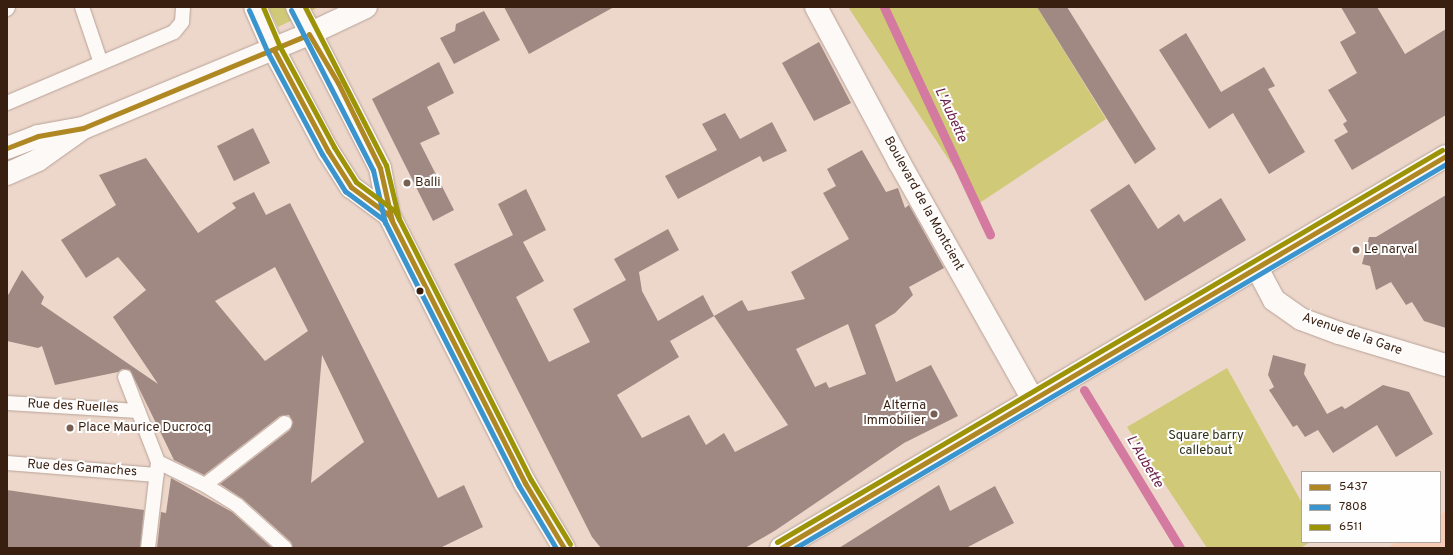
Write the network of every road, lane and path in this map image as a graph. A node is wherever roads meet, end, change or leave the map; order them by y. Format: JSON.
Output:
{"nodes":[{"id":1,"x":82,"y":7,"type":"edge"},
{"id":2,"x":183,"y":7,"type":"edge"},
{"id":3,"x":255,"y":7,"type":"edge"},
{"id":4,"x":297,"y":7,"type":"edge"},
{"id":5,"x":366,"y":7,"type":"edge"},
{"id":6,"x":816,"y":7,"type":"edge"},
{"id":7,"x":309,"y":34,"type":"junction"},
{"id":8,"x":274,"y":50,"type":"junction"},
{"id":9,"x":101,"y":63,"type":"junction"},
{"id":10,"x":7,"y":103,"type":"edge"},
{"id":11,"x":83,"y":128,"type":"junction"},
{"id":12,"x":7,"y":148,"type":"edge"},
{"id":13,"x":1446,"y":156,"type":"edge"},
{"id":14,"x":7,"y":174,"type":"edge"},
{"id":15,"x":389,"y":215,"type":"junction"},
{"id":16,"x":1257,"y":268,"type":"junction"},
{"id":17,"x":1446,"y":365,"type":"edge"},
{"id":18,"x":125,"y":377,"type":"dead end"},
{"id":19,"x":1033,"y":400,"type":"junction"},
{"id":20,"x":7,"y":403,"type":"edge"},
{"id":21,"x":138,"y":411,"type":"junction"},
{"id":22,"x":285,"y":423,"type":"dead end"},
{"id":23,"x":7,"y":463,"type":"edge"},
{"id":24,"x":157,"y":468,"type":"junction"},
{"id":25,"x":205,"y":485,"type":"junction"},
{"id":26,"x":148,"y":548,"type":"edge"},
{"id":27,"x":285,"y":548,"type":"edge"},
{"id":28,"x":564,"y":548,"type":"edge"},
{"id":29,"x":781,"y":548,"type":"edge"}],
"edges":[{"from":1,"to":9,"type":"lane"},
{"from":2,"to":9,"type":"lane"},
{"from":3,"to":8,"type":"main road"},
{"from":4,"to":7,"type":"main road"},
{"from":5,"to":7,"type":"main road"},
{"from":6,"to":19,"type":"main road","name":"Boulevard de la Montcient"},
{"from":7,"to":8,"type":"main road"},
{"from":7,"to":15,"type":"main road"},
{"from":8,"to":11,"type":"main road"},
{"from":8,"to":15,"type":"main road"},
{"from":9,"to":10,"type":"lane"},
{"from":11,"to":12,"type":"main road"},
{"from":11,"to":14,"type":"main road"},
{"from":13,"to":16,"type":"main road"},
{"from":15,"to":28,"type":"main road"},
{"from":16,"to":17,"type":"main road","name":"Avenue de la Gare"},
{"from":16,"to":19,"type":"main road"},
{"from":18,"to":21,"type":"lane","name":"Rue des Ruelles"},
{"from":19,"to":29,"type":"main road"},
{"from":20,"to":21,"type":"lane","name":"Rue des Ruelles"},
{"from":21,"to":24,"type":"lane","name":"Rue des Ruelles"},
{"from":22,"to":25,"type":"lane"},
{"from":23,"to":24,"type":"lane","name":"Rue des Gamaches"},
{"from":24,"to":25,"type":"lane"},
{"from":24,"to":26,"type":"lane","name":"Rue des Ruelles"},
{"from":25,"to":27,"type":"lane"}]}
